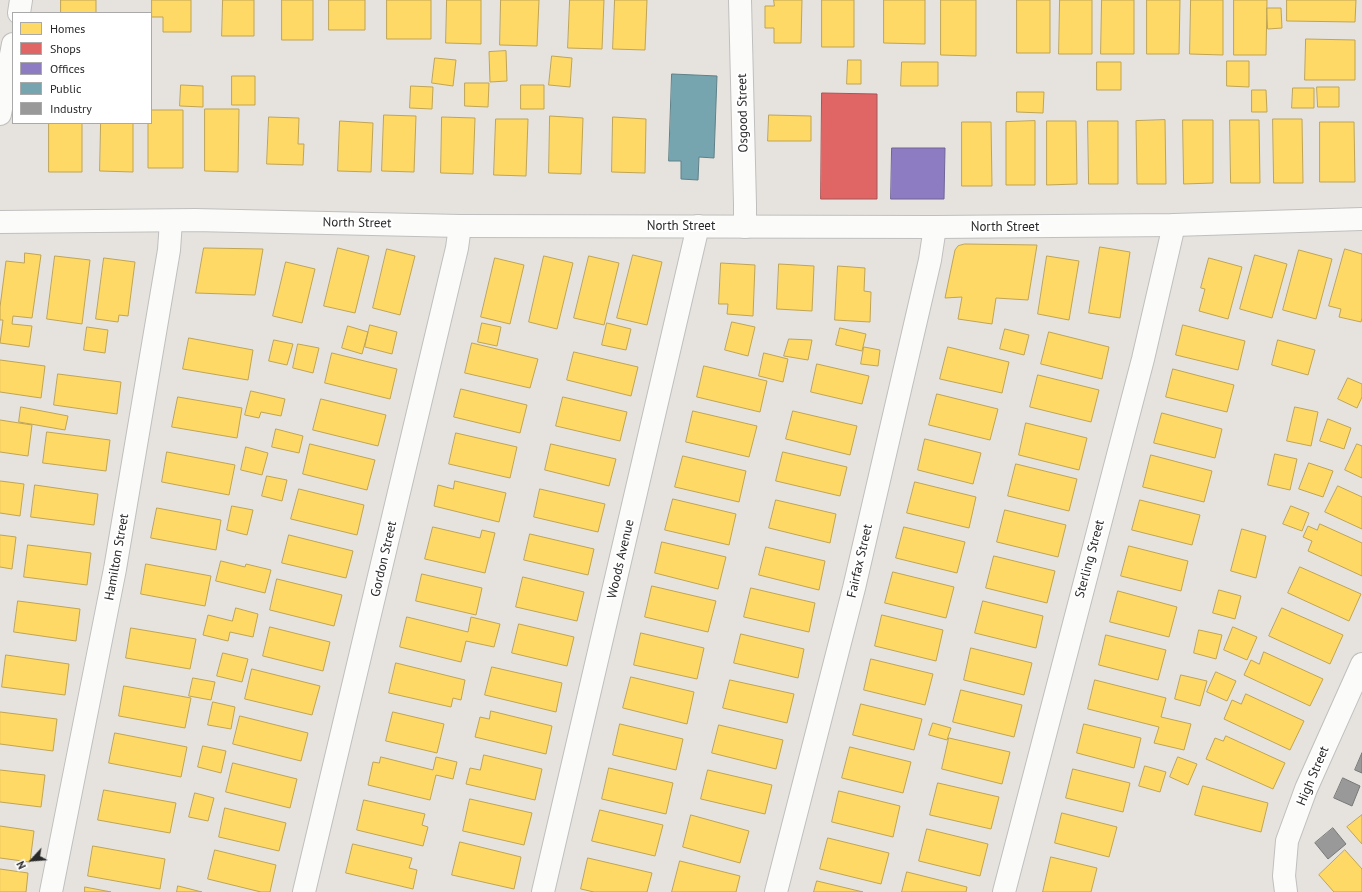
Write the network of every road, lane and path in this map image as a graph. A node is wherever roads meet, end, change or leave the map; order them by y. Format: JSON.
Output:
{"nodes":[{"id":1,"x":21,"y":0,"type":"edge"},
{"id":2,"x":740,"y":0,"type":"edge"},
{"id":3,"x":19,"y":12,"type":"edge"},
{"id":4,"x":12,"y":49,"type":"edge"},
{"id":5,"x":0,"y":114,"type":"edge"},
{"id":6,"x":1362,"y":219,"type":"edge"},
{"id":7,"x":171,"y":221,"type":"junction"},
{"id":8,"x":0,"y":222,"type":"edge"},
{"id":9,"x":1174,"y":225,"type":"junction"},
{"id":10,"x":460,"y":226,"type":"junction"},
{"id":11,"x":698,"y":226,"type":"junction"},
{"id":12,"x":745,"y":227,"type":"junction"},
{"id":13,"x":936,"y":227,"type":"junction"},
{"id":14,"x":1362,"y":664,"type":"edge"},
{"id":15,"x":51,"y":892,"type":"edge"},
{"id":16,"x":304,"y":892,"type":"edge"},
{"id":17,"x":543,"y":892,"type":"edge"},
{"id":18,"x":776,"y":892,"type":"edge"},
{"id":19,"x":1004,"y":892,"type":"edge"},
{"id":20,"x":1286,"y":892,"type":"edge"}],
"edges":[{"from":1,"to":3,"type":"street"},
{"from":2,"to":12,"type":"street","name":"Osgood Street"},
{"from":4,"to":5,"type":"street"},
{"from":6,"to":9,"type":"street","name":"North Street"},
{"from":7,"to":8,"type":"street","name":"North Street"},
{"from":7,"to":10,"type":"street","name":"North Street"},
{"from":7,"to":15,"type":"street","name":"Hamilton Street"},
{"from":9,"to":13,"type":"street","name":"North Street"},
{"from":9,"to":19,"type":"street","name":"Sterling Street"},
{"from":10,"to":11,"type":"street","name":"North Street"},
{"from":10,"to":16,"type":"street","name":"Gordon Street"},
{"from":11,"to":12,"type":"street","name":"North Street"},
{"from":11,"to":17,"type":"street","name":"Woods Avenue"},
{"from":12,"to":13,"type":"street","name":"North Street"},
{"from":13,"to":18,"type":"street","name":"Fairfax Street"},
{"from":14,"to":20,"type":"street","name":"High Street"}]}
